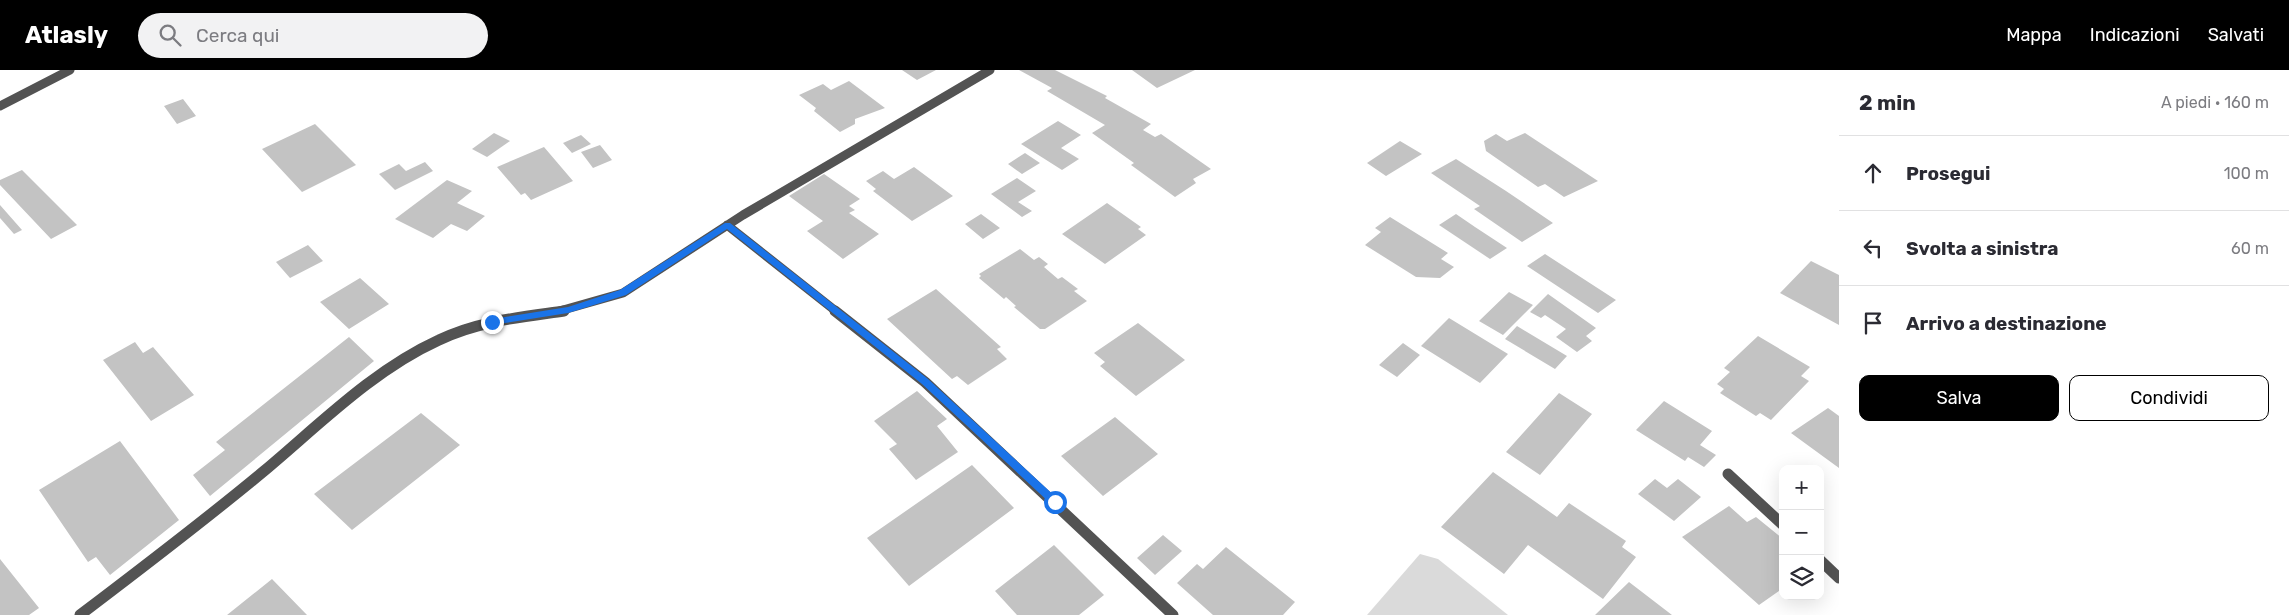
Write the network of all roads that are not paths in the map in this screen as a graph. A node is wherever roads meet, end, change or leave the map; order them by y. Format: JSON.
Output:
{"nodes":[{"id":1,"x":70,"y":70,"type":"edge"},
{"id":2,"x":990,"y":70,"type":"edge"},
{"id":3,"x":0,"y":106,"type":"edge"},
{"id":4,"x":727,"y":225,"type":"junction"},
{"id":5,"x":1728,"y":474,"type":"dead end"},
{"id":6,"x":1779,"y":521,"type":"edge"},
{"id":7,"x":1824,"y":564,"type":"edge"},
{"id":8,"x":1839,"y":578,"type":"edge"},
{"id":9,"x":80,"y":615,"type":"edge"},
{"id":10,"x":1173,"y":615,"type":"edge"}],
"edges":[{"from":1,"to":3,"type":"street"},
{"from":2,"to":4,"type":"street"},
{"from":4,"to":9,"type":"street"},
{"from":4,"to":10,"type":"street"},
{"from":5,"to":6,"type":"street"},
{"from":7,"to":8,"type":"street"}]}
